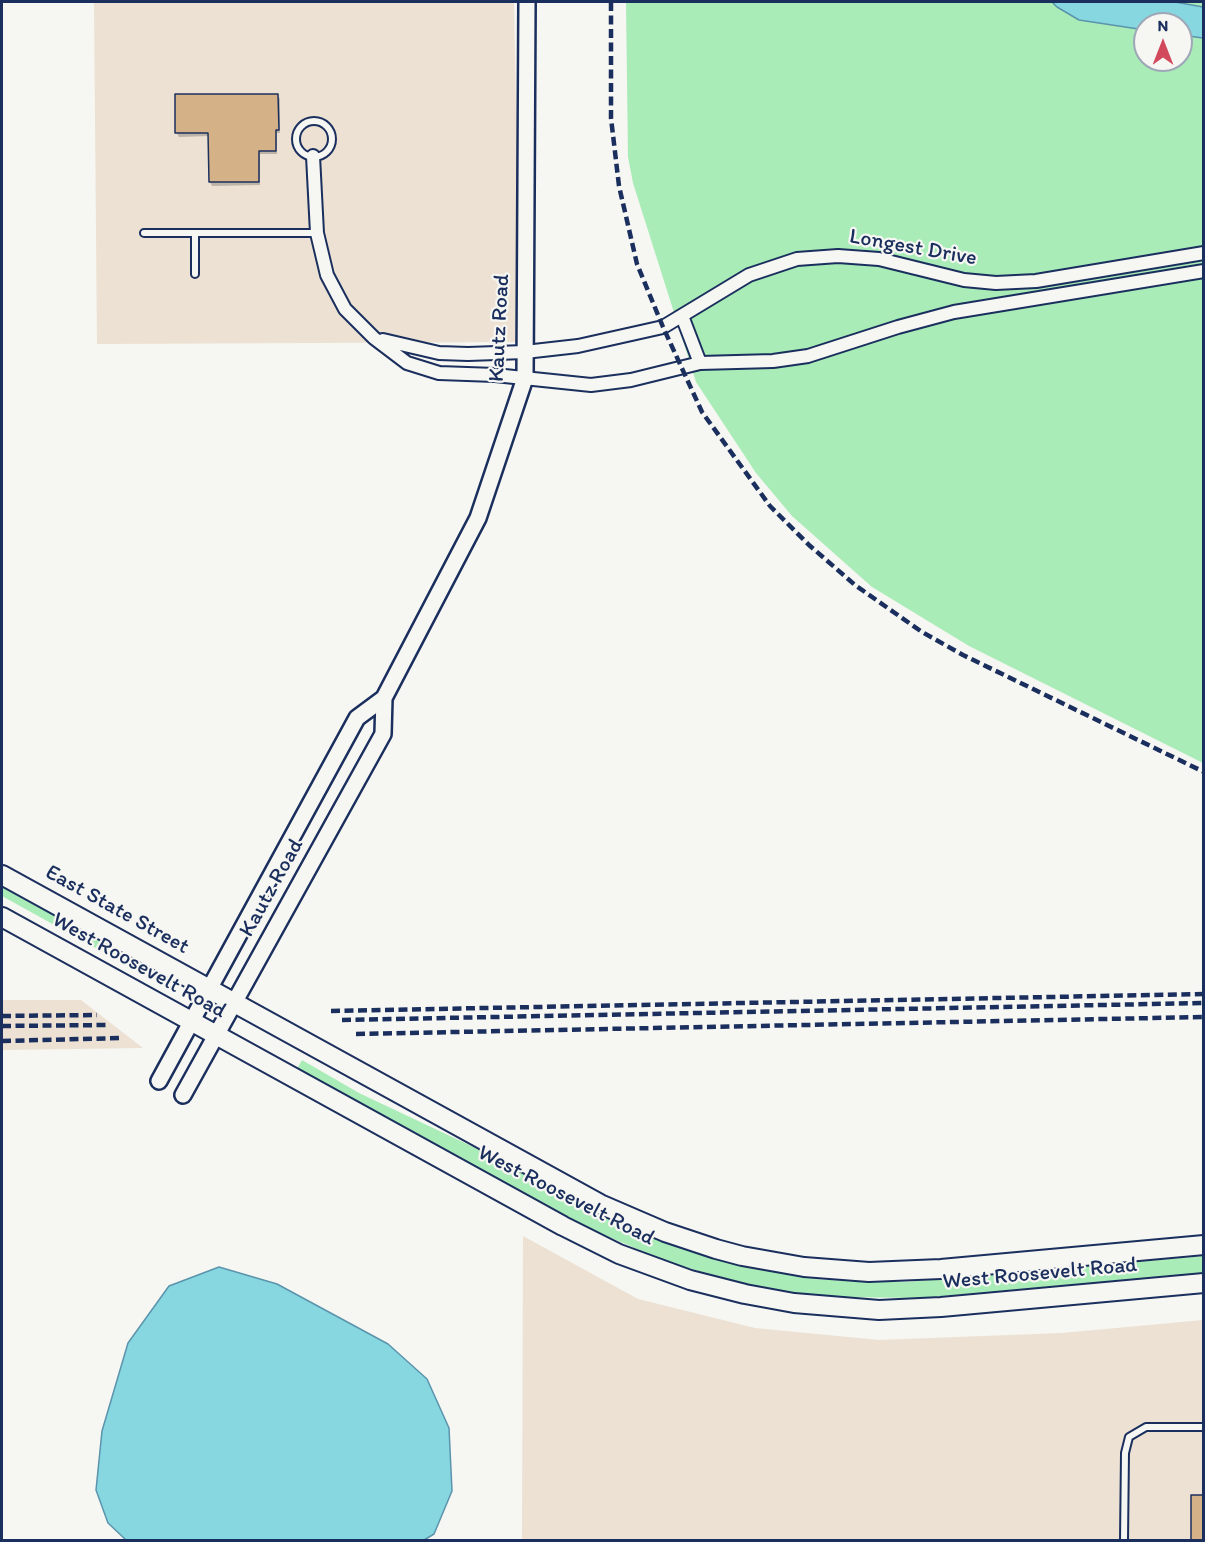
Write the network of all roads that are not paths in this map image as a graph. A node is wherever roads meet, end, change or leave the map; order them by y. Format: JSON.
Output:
{"nodes":[{"id":1,"x":527,"y":2,"type":"edge"},
{"id":2,"x":314,"y":156,"type":"junction"},
{"id":3,"x":317,"y":233,"type":"junction"},
{"id":4,"x":144,"y":234,"type":"dead end"},
{"id":5,"x":195,"y":234,"type":"junction"},
{"id":6,"x":1203,"y":252,"type":"edge"},
{"id":7,"x":1203,"y":271,"type":"edge"},
{"id":8,"x":195,"y":274,"type":"dead end"},
{"id":9,"x":682,"y":316,"type":"junction"},
{"id":10,"x":374,"y":338,"type":"junction"},
{"id":11,"x":525,"y":352,"type":"junction"},
{"id":12,"x":700,"y":363,"type":"junction"},
{"id":13,"x":525,"y":378,"type":"junction"},
{"id":14,"x":384,"y":698,"type":"junction"},
{"id":15,"x":2,"y":875,"type":"edge"},
{"id":16,"x":2,"y":917,"type":"edge"},
{"id":17,"x":208,"y":988,"type":"junction"},
{"id":18,"x":234,"y":1002,"type":"junction"},
{"id":19,"x":191,"y":1022,"type":"junction"},
{"id":20,"x":216,"y":1035,"type":"junction"},
{"id":21,"x":159,"y":1081,"type":"dead end"},
{"id":22,"x":183,"y":1095,"type":"dead end"},
{"id":23,"x":1203,"y":1245,"type":"edge"},
{"id":24,"x":1203,"y":1283,"type":"edge"},
{"id":25,"x":1203,"y":1427,"type":"edge"},
{"id":26,"x":1124,"y":1540,"type":"edge"}],
"edges":[{"from":1,"to":11,"type":"street","name":"Kautz Road"},
{"from":2,"to":2,"type":"lane"},
{"from":2,"to":3,"type":"street"},
{"from":3,"to":5,"type":"lane"},
{"from":3,"to":10,"type":"street"},
{"from":4,"to":5,"type":"lane"},
{"from":5,"to":8,"type":"lane"},
{"from":6,"to":9,"type":"street","name":"Longest Drive"},
{"from":7,"to":12,"type":"street"},
{"from":9,"to":11,"type":"street","name":"Longest Drive"},
{"from":9,"to":12,"type":"street"},
{"from":10,"to":11,"type":"street","name":"Longest Drive"},
{"from":10,"to":13,"type":"street"},
{"from":11,"to":13,"type":"street","name":"Kautz Road"},
{"from":12,"to":13,"type":"street"},
{"from":13,"to":14,"type":"street","name":"Kautz Road"},
{"from":14,"to":17,"type":"street","name":"Kautz Road"},
{"from":14,"to":18,"type":"street","name":"Kautz Road"},
{"from":15,"to":17,"type":"main road","name":"East State Street"},
{"from":16,"to":19,"type":"main road","name":"West Roosevelt Road"},
{"from":17,"to":18,"type":"main road","name":"West Roosevelt Road"},
{"from":17,"to":19,"type":"street","name":"Kautz Road"},
{"from":18,"to":20,"type":"street","name":"Kautz Road"},
{"from":18,"to":23,"type":"main road","name":"West Roosevelt Road"},
{"from":19,"to":20,"type":"main road","name":"West Roosevelt Road"},
{"from":19,"to":21,"type":"street","name":"Kautz Road"},
{"from":20,"to":22,"type":"street","name":"Kautz Road"},
{"from":20,"to":24,"type":"main road","name":"West Roosevelt Road"},
{"from":25,"to":26,"type":"lane"}]}
